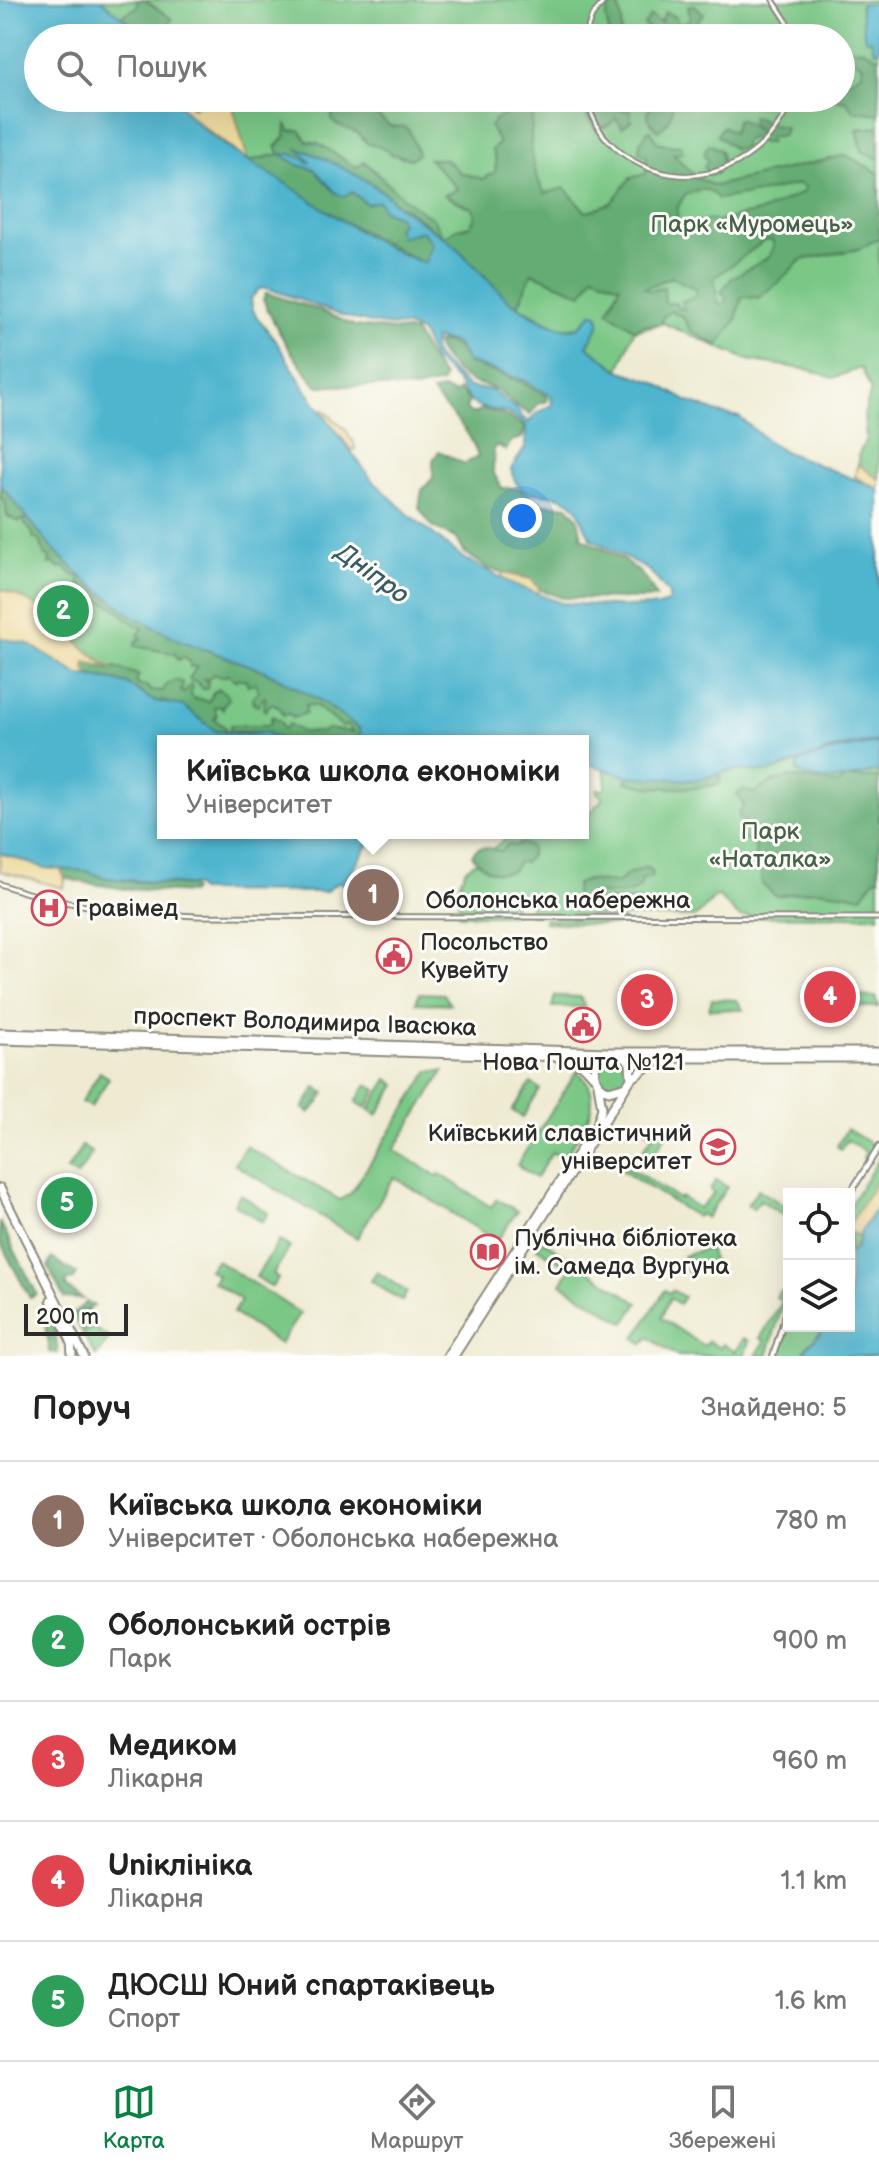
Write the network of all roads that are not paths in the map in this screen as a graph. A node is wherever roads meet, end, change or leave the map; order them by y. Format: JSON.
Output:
{"nodes":[{"id":1,"x":605,"y":0,"type":"edge"},
{"id":2,"x":773,"y":0,"type":"edge"},
{"id":3,"x":589,"y":24,"type":"edge"},
{"id":4,"x":787,"y":24,"type":"edge"},
{"id":5,"x":591,"y":112,"type":"edge"},
{"id":6,"x":785,"y":112,"type":"edge"},
{"id":7,"x":0,"y":884,"type":"edge"},
{"id":8,"x":879,"y":918,"type":"edge"},
{"id":9,"x":0,"y":1033,"type":"edge"},
{"id":10,"x":0,"y":1040,"type":"edge"},
{"id":11,"x":388,"y":1048,"type":"junction"},
{"id":12,"x":612,"y":1052,"type":"junction"},
{"id":13,"x":879,"y":1052,"type":"edge"},
{"id":14,"x":834,"y":1054,"type":"junction"},
{"id":15,"x":879,"y":1058,"type":"edge"},
{"id":16,"x":596,"y":1081,"type":"junction"},
{"id":17,"x":630,"y":1082,"type":"junction"},
{"id":18,"x":879,"y":1147,"type":"edge"},
{"id":19,"x":0,"y":1188,"type":"edge"},
{"id":20,"x":853,"y":1188,"type":"edge"},
{"id":21,"x":0,"y":1198,"type":"edge"},
{"id":22,"x":783,"y":1324,"type":"edge"},
{"id":23,"x":72,"y":1356,"type":"edge"},
{"id":24,"x":84,"y":1356,"type":"edge"},
{"id":25,"x":447,"y":1356,"type":"edge"},
{"id":26,"x":454,"y":1356,"type":"edge"},
{"id":27,"x":773,"y":1356,"type":"edge"}],
"edges":[{"from":1,"to":3,"type":"street"},
{"from":2,"to":4,"type":"street"},
{"from":5,"to":6,"type":"street"},
{"from":7,"to":8,"type":"street","name":"Оболонська набережна"},
{"from":9,"to":11,"type":"main road","name":"проспект Володимира Івасюка"},
{"from":10,"to":11,"type":"main road","name":"проспект Володимира Івасюка"},
{"from":11,"to":12,"type":"main road","name":"проспект Володимира Івасюка"},
{"from":11,"to":16,"type":"main road","name":"проспект Володимира Івасюка"},
{"from":12,"to":14,"type":"main road","name":"проспект Володимира Івасюка"},
{"from":12,"to":16,"type":"main road"},
{"from":12,"to":17,"type":"main road"},
{"from":13,"to":14,"type":"main road","name":"проспект Володимира Івасюка"},
{"from":14,"to":15,"type":"main road","name":"проспект Володимира Івасюка"},
{"from":14,"to":17,"type":"main road","name":"проспект Володимира Івасюка"},
{"from":16,"to":17,"type":"main road"},
{"from":16,"to":25,"type":"main road"},
{"from":17,"to":26,"type":"main road"},
{"from":18,"to":20,"type":"street"},
{"from":19,"to":24,"type":"main road"},
{"from":21,"to":23,"type":"main road"},
{"from":22,"to":27,"type":"street"}]}
